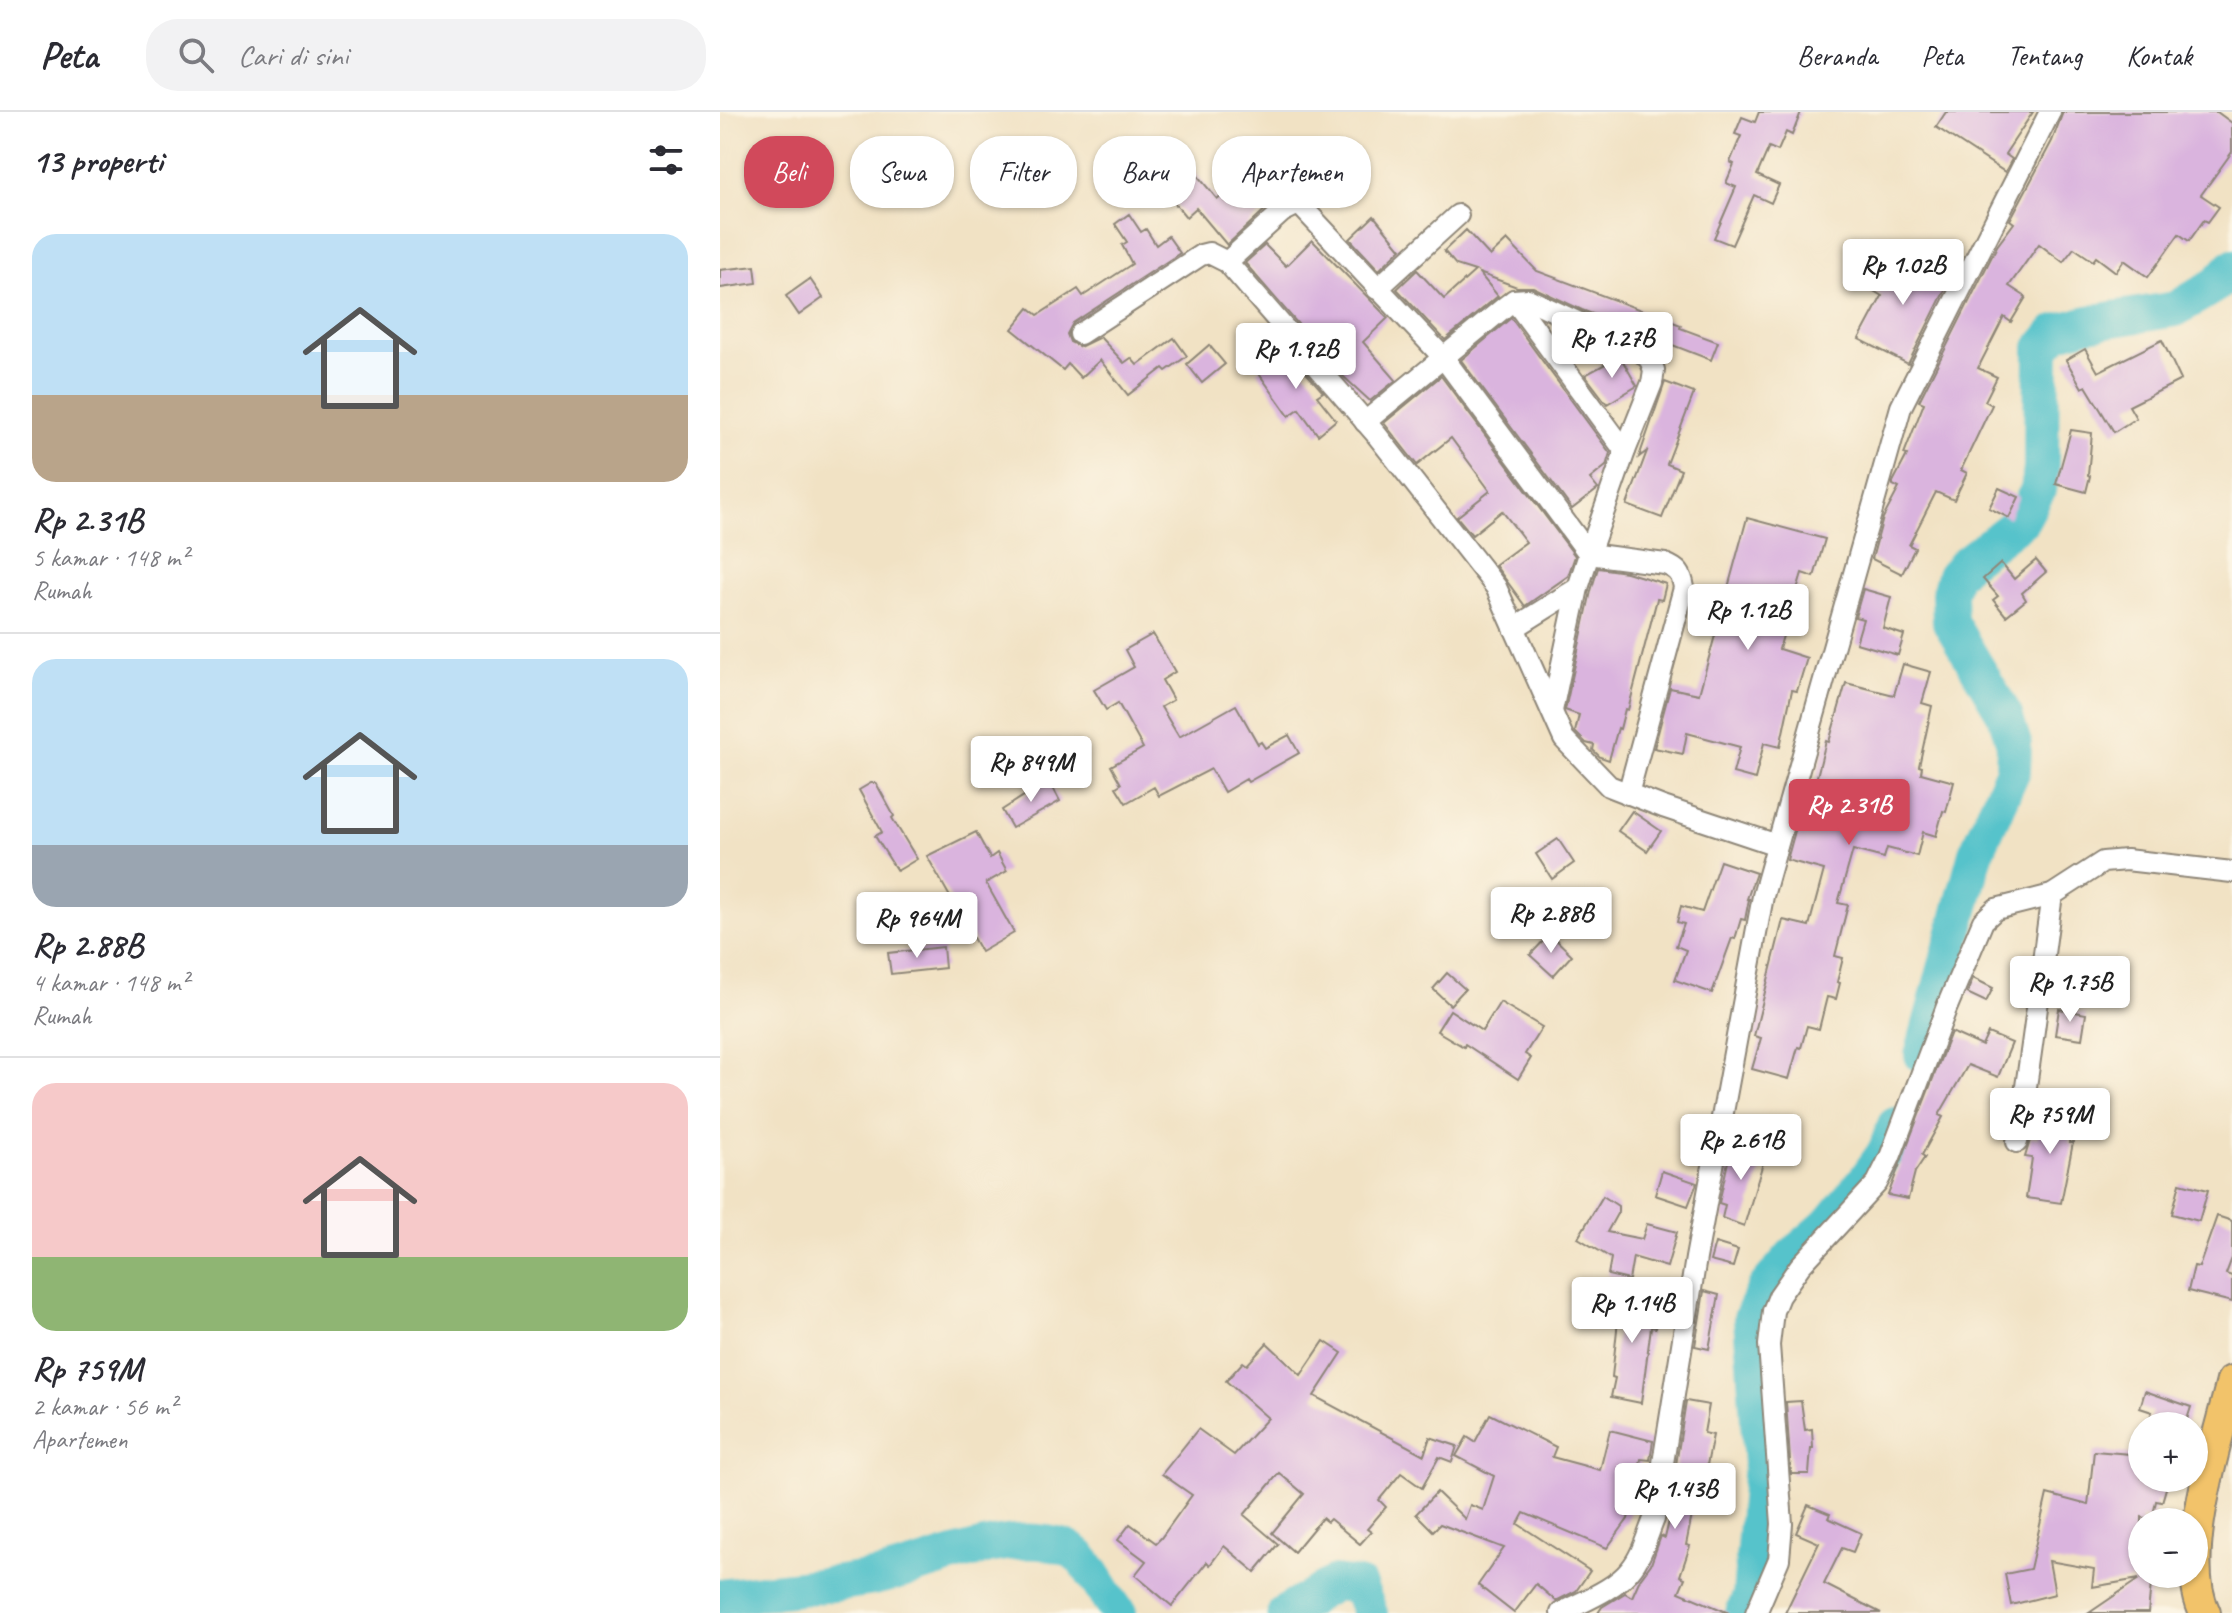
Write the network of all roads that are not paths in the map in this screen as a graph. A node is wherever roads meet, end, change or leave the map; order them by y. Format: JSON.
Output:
{"nodes":[{"id":1,"x":2050,"y":112,"type":"edge"},
{"id":2,"x":1458,"y":215,"type":"dead end"},
{"id":3,"x":1227,"y":262,"type":"junction"},
{"id":4,"x":1377,"y":289,"type":"junction"},
{"id":5,"x":1514,"y":300,"type":"junction"},
{"id":6,"x":1080,"y":334,"type":"dead end"},
{"id":7,"x":1443,"y":357,"type":"junction"},
{"id":8,"x":1365,"y":422,"type":"junction"},
{"id":9,"x":1625,"y":451,"type":"junction"},
{"id":10,"x":1589,"y":554,"type":"junction"},
{"id":11,"x":1578,"y":588,"type":"junction"},
{"id":12,"x":1514,"y":628,"type":"junction"},
{"id":13,"x":1552,"y":711,"type":"junction"},
{"id":14,"x":1628,"y":794,"type":"junction"},
{"id":15,"x":1777,"y":845,"type":"junction"},
{"id":16,"x":2232,"y":872,"type":"edge"},
{"id":17,"x":2052,"y":895,"type":"junction"},
{"id":18,"x":2017,"y":1142,"type":"dead end"},
{"id":19,"x":2232,"y":1381,"type":"edge"},
{"id":20,"x":1561,"y":1613,"type":"edge"},
{"id":21,"x":1756,"y":1613,"type":"edge"},
{"id":22,"x":2205,"y":1613,"type":"edge"}],
"edges":[{"from":1,"to":15,"type":"street"},
{"from":2,"to":4,"type":"street"},
{"from":3,"to":4,"type":"street"},
{"from":3,"to":6,"type":"street"},
{"from":3,"to":8,"type":"street"},
{"from":4,"to":7,"type":"street"},
{"from":5,"to":7,"type":"street"},
{"from":5,"to":9,"type":"street"},
{"from":5,"to":9,"type":"street"},
{"from":7,"to":8,"type":"street"},
{"from":7,"to":10,"type":"street"},
{"from":8,"to":12,"type":"street"},
{"from":9,"to":10,"type":"street"},
{"from":10,"to":11,"type":"street"},
{"from":10,"to":14,"type":"street"},
{"from":11,"to":12,"type":"street"},
{"from":11,"to":13,"type":"street"},
{"from":12,"to":13,"type":"street"},
{"from":13,"to":14,"type":"street"},
{"from":14,"to":15,"type":"street"},
{"from":15,"to":20,"type":"street"},
{"from":16,"to":17,"type":"street"},
{"from":17,"to":18,"type":"street"},
{"from":17,"to":21,"type":"street"},
{"from":19,"to":22,"type":"main road"}]}
